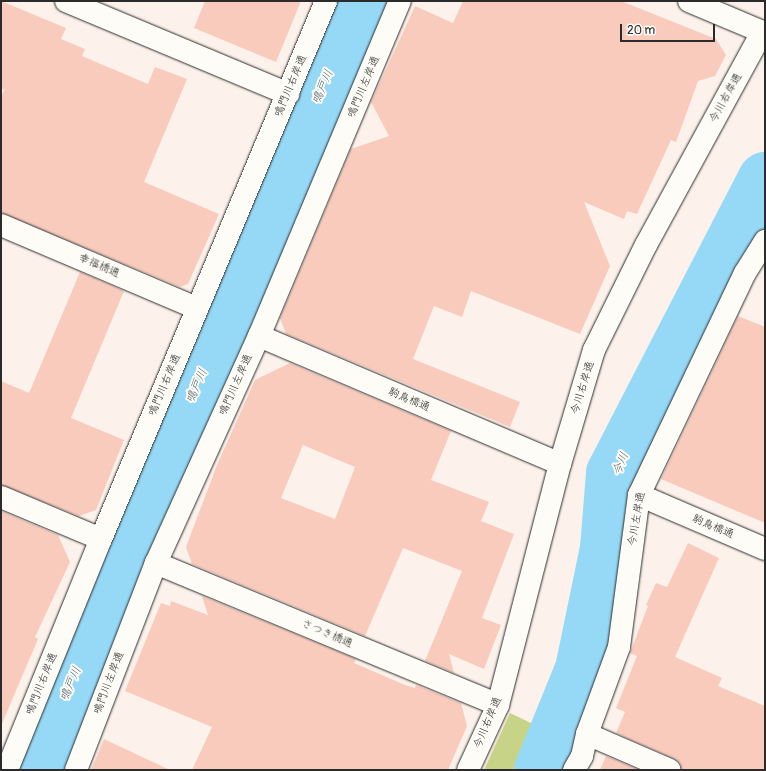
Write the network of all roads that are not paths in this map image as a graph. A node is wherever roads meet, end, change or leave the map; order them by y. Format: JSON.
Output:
{"nodes":[{"id":1,"x":66,"y":1,"type":"edge"},
{"id":2,"x":326,"y":1,"type":"edge"},
{"id":3,"x":400,"y":1,"type":"edge"},
{"id":4,"x":689,"y":1,"type":"edge"},
{"id":5,"x":764,"y":32,"type":"edge"},
{"id":6,"x":288,"y":94,"type":"junction"},
{"id":7,"x":1,"y":225,"type":"edge"},
{"id":8,"x":765,"y":241,"type":"edge"},
{"id":9,"x":197,"y":308,"type":"junction"},
{"id":10,"x":258,"y":336,"type":"junction"},
{"id":11,"x":560,"y":464,"type":"junction"},
{"id":12,"x":639,"y":495,"type":"junction"},
{"id":13,"x":1,"y":497,"type":"edge"},
{"id":14,"x":101,"y":539,"type":"junction"},
{"id":15,"x":765,"y":549,"type":"edge"},
{"id":16,"x":156,"y":563,"type":"junction"},
{"id":17,"x":498,"y":705,"type":"junction"},
{"id":18,"x":587,"y":734,"type":"junction"},
{"id":19,"x":7,"y":770,"type":"edge"},
{"id":20,"x":76,"y":770,"type":"edge"},
{"id":21,"x":468,"y":770,"type":"edge"},
{"id":22,"x":574,"y":770,"type":"edge"},
{"id":23,"x":670,"y":770,"type":"edge"}],
"edges":[{"from":1,"to":6,"type":"street"},
{"from":2,"to":6,"type":"street","name":"鳴門川右岸通"},
{"from":3,"to":10,"type":"street","name":"鳴門川左岸通"},
{"from":4,"to":5,"type":"street"},
{"from":5,"to":11,"type":"street","name":"今川右岸通"},
{"from":6,"to":9,"type":"street","name":"鳴門川右岸通"},
{"from":7,"to":9,"type":"street","name":"幸福橋通"},
{"from":8,"to":12,"type":"street","name":"今川左岸通"},
{"from":9,"to":14,"type":"street","name":"鳴門川右岸通"},
{"from":10,"to":11,"type":"street","name":"駒鳥橋通"},
{"from":10,"to":16,"type":"street","name":"鳴門川左岸通"},
{"from":11,"to":17,"type":"street","name":"今川右岸通"},
{"from":12,"to":15,"type":"street","name":"駒鳥橋通"},
{"from":12,"to":18,"type":"street","name":"今川左岸通"},
{"from":13,"to":14,"type":"street"},
{"from":14,"to":19,"type":"street","name":"鳴門川右岸通"},
{"from":16,"to":17,"type":"street","name":"さつき橋通"},
{"from":16,"to":20,"type":"street","name":"鳴門川左岸通"},
{"from":17,"to":21,"type":"street","name":"今川右岸通"},
{"from":18,"to":22,"type":"street","name":"今川左岸通"},
{"from":18,"to":23,"type":"street"}]}
